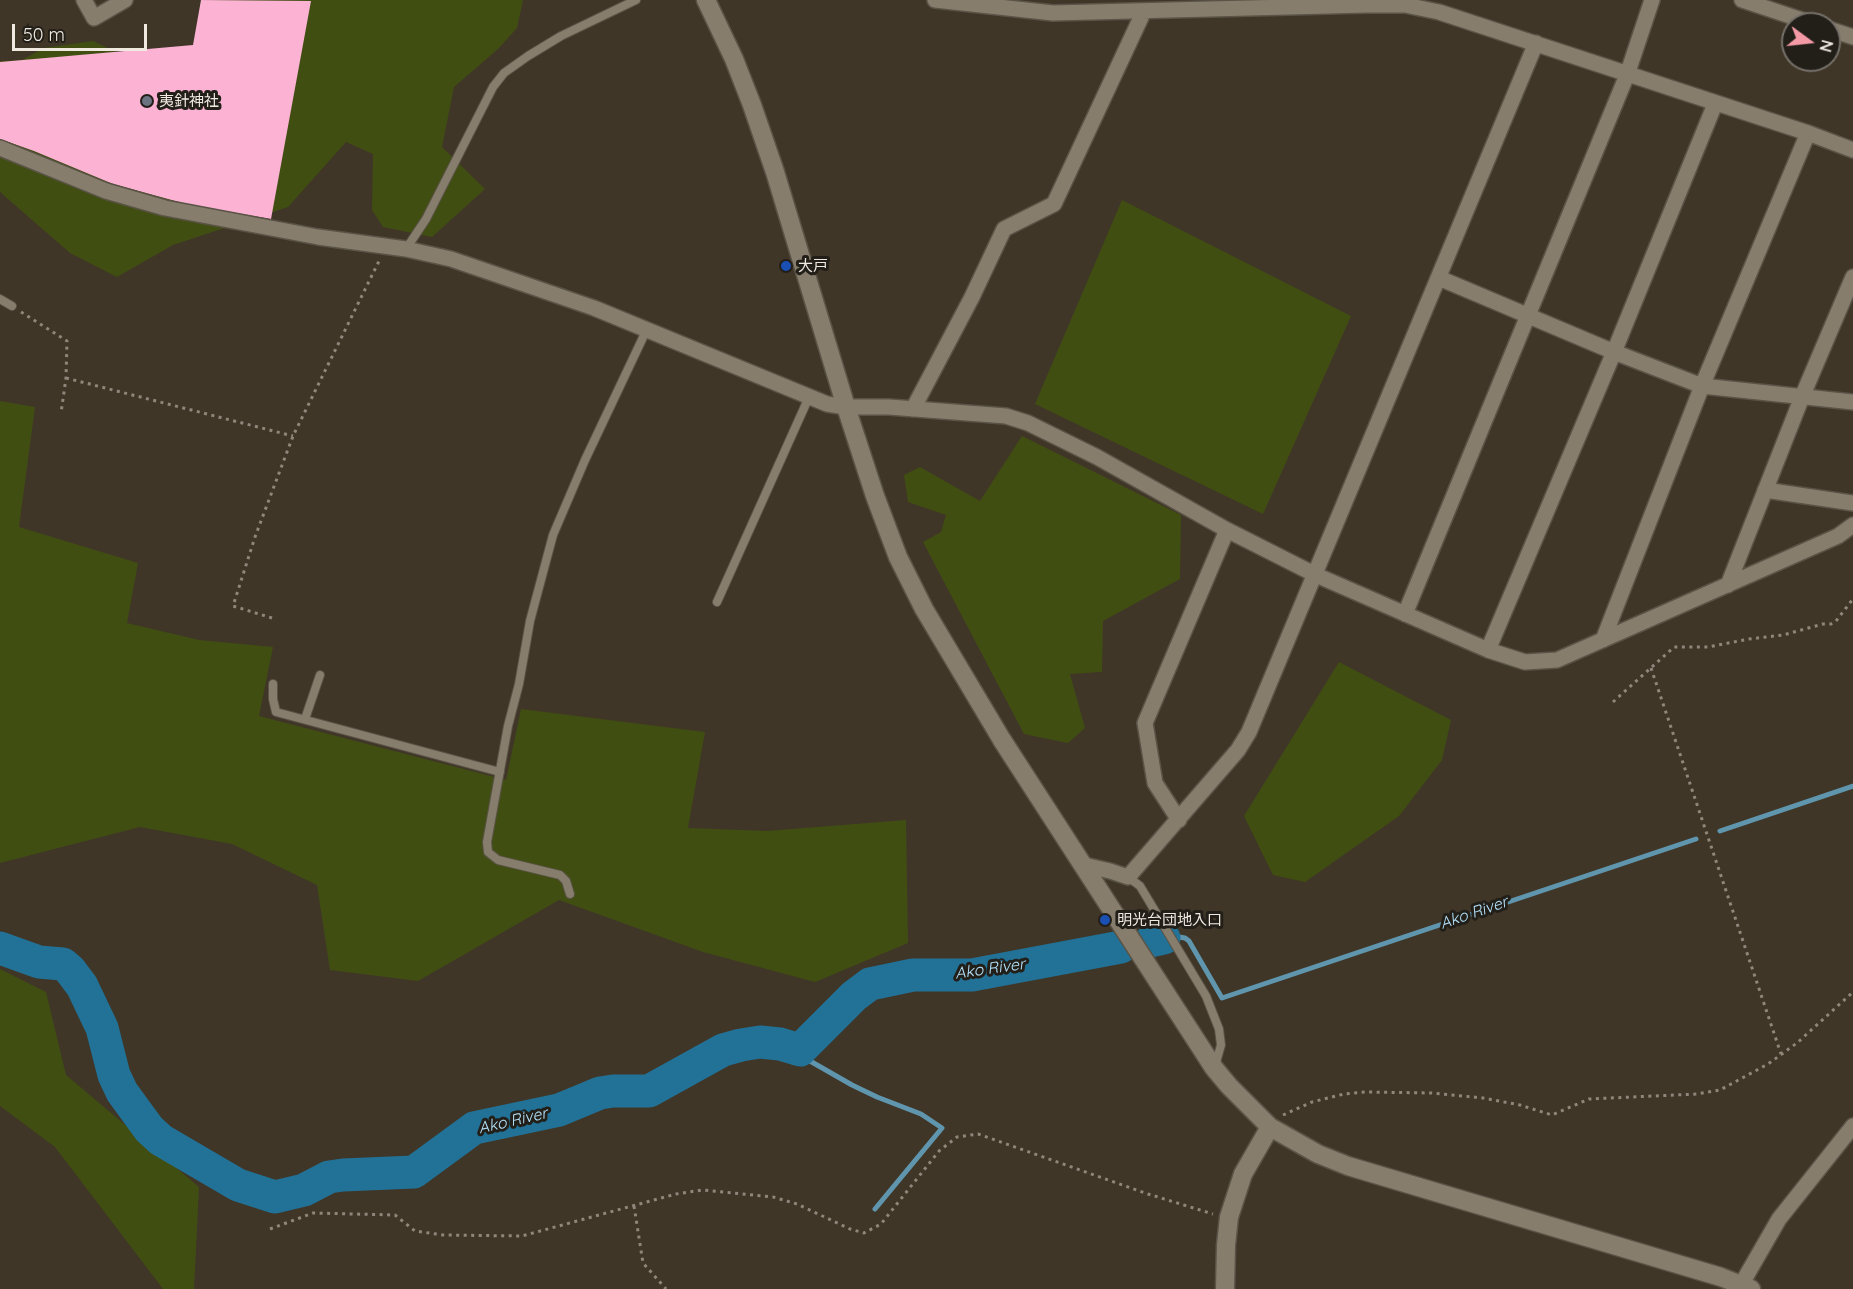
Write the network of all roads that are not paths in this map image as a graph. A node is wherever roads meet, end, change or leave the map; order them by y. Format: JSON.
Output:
{"nodes":[{"id":1,"x":84,"y":0,"type":"edge"},
{"id":2,"x":125,"y":0,"type":"edge"},
{"id":3,"x":636,"y":0,"type":"edge"},
{"id":4,"x":706,"y":0,"type":"edge"},
{"id":5,"x":935,"y":0,"type":"edge"},
{"id":6,"x":941,"y":0,"type":"edge"},
{"id":7,"x":1652,"y":0,"type":"edge"},
{"id":8,"x":1742,"y":0,"type":"edge"},
{"id":9,"x":1283,"y":4,"type":"edge"},
{"id":10,"x":1144,"y":11,"type":"junction"},
{"id":11,"x":1781,"y":13,"type":"edge"},
{"id":12,"x":1536,"y":43,"type":"junction"},
{"id":13,"x":1627,"y":75,"type":"junction"},
{"id":14,"x":1715,"y":104,"type":"junction"},
{"id":15,"x":1808,"y":133,"type":"junction"},
{"id":16,"x":0,"y":148,"type":"edge"},
{"id":17,"x":1853,"y":150,"type":"edge"},
{"id":18,"x":406,"y":249,"type":"junction"},
{"id":19,"x":1853,"y":277,"type":"edge"},
{"id":20,"x":1439,"y":278,"type":"junction"},
{"id":21,"x":0,"y":299,"type":"edge"},
{"id":22,"x":12,"y":306,"type":"road end"},
{"id":23,"x":1528,"y":316,"type":"junction"},
{"id":24,"x":647,"y":329,"type":"junction"},
{"id":25,"x":1614,"y":352,"type":"junction"},
{"id":26,"x":1702,"y":386,"type":"junction"},
{"id":27,"x":809,"y":397,"type":"junction"},
{"id":28,"x":1802,"y":397,"type":"junction"},
{"id":29,"x":1853,"y":402,"type":"edge"},
{"id":30,"x":846,"y":407,"type":"junction"},
{"id":31,"x":913,"y":409,"type":"junction"},
{"id":32,"x":1765,"y":490,"type":"junction"},
{"id":33,"x":1853,"y":503,"type":"edge"},
{"id":34,"x":1853,"y":525,"type":"edge"},
{"id":35,"x":1227,"y":530,"type":"junction"},
{"id":36,"x":1316,"y":575,"type":"junction"},
{"id":37,"x":1728,"y":585,"type":"junction"},
{"id":38,"x":717,"y":603,"type":"dead end"},
{"id":39,"x":1405,"y":614,"type":"junction"},
{"id":40,"x":1603,"y":640,"type":"junction"},
{"id":41,"x":1488,"y":650,"type":"junction"},
{"id":42,"x":320,"y":675,"type":"dead end"},
{"id":43,"x":273,"y":684,"type":"dead end"},
{"id":44,"x":305,"y":719,"type":"junction"},
{"id":45,"x":500,"y":772,"type":"junction"},
{"id":46,"x":1179,"y":820,"type":"junction"},
{"id":47,"x":1084,"y":865,"type":"junction"},
{"id":48,"x":1128,"y":877,"type":"junction"},
{"id":49,"x":570,"y":894,"type":"dead end"},
{"id":50,"x":1214,"y":1068,"type":"junction"},
{"id":51,"x":1853,"y":1126,"type":"edge"},
{"id":52,"x":1270,"y":1127,"type":"junction"},
{"id":53,"x":1746,"y":1287,"type":"edge"},
{"id":54,"x":1225,"y":1289,"type":"edge"}],
"edges":[{"from":1,"to":2,"type":"street"},
{"from":3,"to":18,"type":"lane"},
{"from":4,"to":30,"type":"street"},
{"from":5,"to":6,"type":"street"},
{"from":6,"to":10,"type":"street"},
{"from":7,"to":13,"type":"street"},
{"from":8,"to":11,"type":"street"},
{"from":9,"to":10,"type":"street"},
{"from":9,"to":12,"type":"street"},
{"from":10,"to":31,"type":"street"},
{"from":12,"to":13,"type":"street"},
{"from":12,"to":20,"type":"street"},
{"from":13,"to":14,"type":"street"},
{"from":13,"to":23,"type":"street"},
{"from":14,"to":15,"type":"street"},
{"from":14,"to":25,"type":"street"},
{"from":15,"to":17,"type":"street"},
{"from":15,"to":26,"type":"street"},
{"from":16,"to":18,"type":"street"},
{"from":18,"to":24,"type":"street"},
{"from":19,"to":28,"type":"street"},
{"from":20,"to":23,"type":"street"},
{"from":20,"to":36,"type":"street"},
{"from":21,"to":22,"type":"lane"},
{"from":23,"to":25,"type":"street"},
{"from":23,"to":39,"type":"street"},
{"from":24,"to":27,"type":"street"},
{"from":24,"to":45,"type":"lane"},
{"from":25,"to":26,"type":"street"},
{"from":25,"to":41,"type":"street"},
{"from":26,"to":28,"type":"street"},
{"from":26,"to":40,"type":"street"},
{"from":27,"to":30,"type":"street"},
{"from":27,"to":38,"type":"lane"},
{"from":28,"to":29,"type":"street"},
{"from":28,"to":32,"type":"street"},
{"from":30,"to":31,"type":"street"},
{"from":30,"to":47,"type":"street"},
{"from":31,"to":35,"type":"street"},
{"from":32,"to":33,"type":"street"},
{"from":32,"to":37,"type":"street"},
{"from":34,"to":37,"type":"street"},
{"from":35,"to":36,"type":"street"},
{"from":35,"to":46,"type":"street"},
{"from":36,"to":39,"type":"street"},
{"from":36,"to":46,"type":"street"},
{"from":37,"to":40,"type":"street"},
{"from":39,"to":41,"type":"street"},
{"from":40,"to":41,"type":"street"},
{"from":42,"to":44,"type":"lane"},
{"from":43,"to":44,"type":"lane"},
{"from":44,"to":45,"type":"lane"},
{"from":45,"to":49,"type":"lane"},
{"from":46,"to":48,"type":"street"},
{"from":47,"to":48,"type":"street"},
{"from":47,"to":50,"type":"street"},
{"from":48,"to":50,"type":"lane"},
{"from":50,"to":52,"type":"street"},
{"from":51,"to":53,"type":"street"},
{"from":52,"to":53,"type":"street"},
{"from":52,"to":54,"type":"street"}]}
